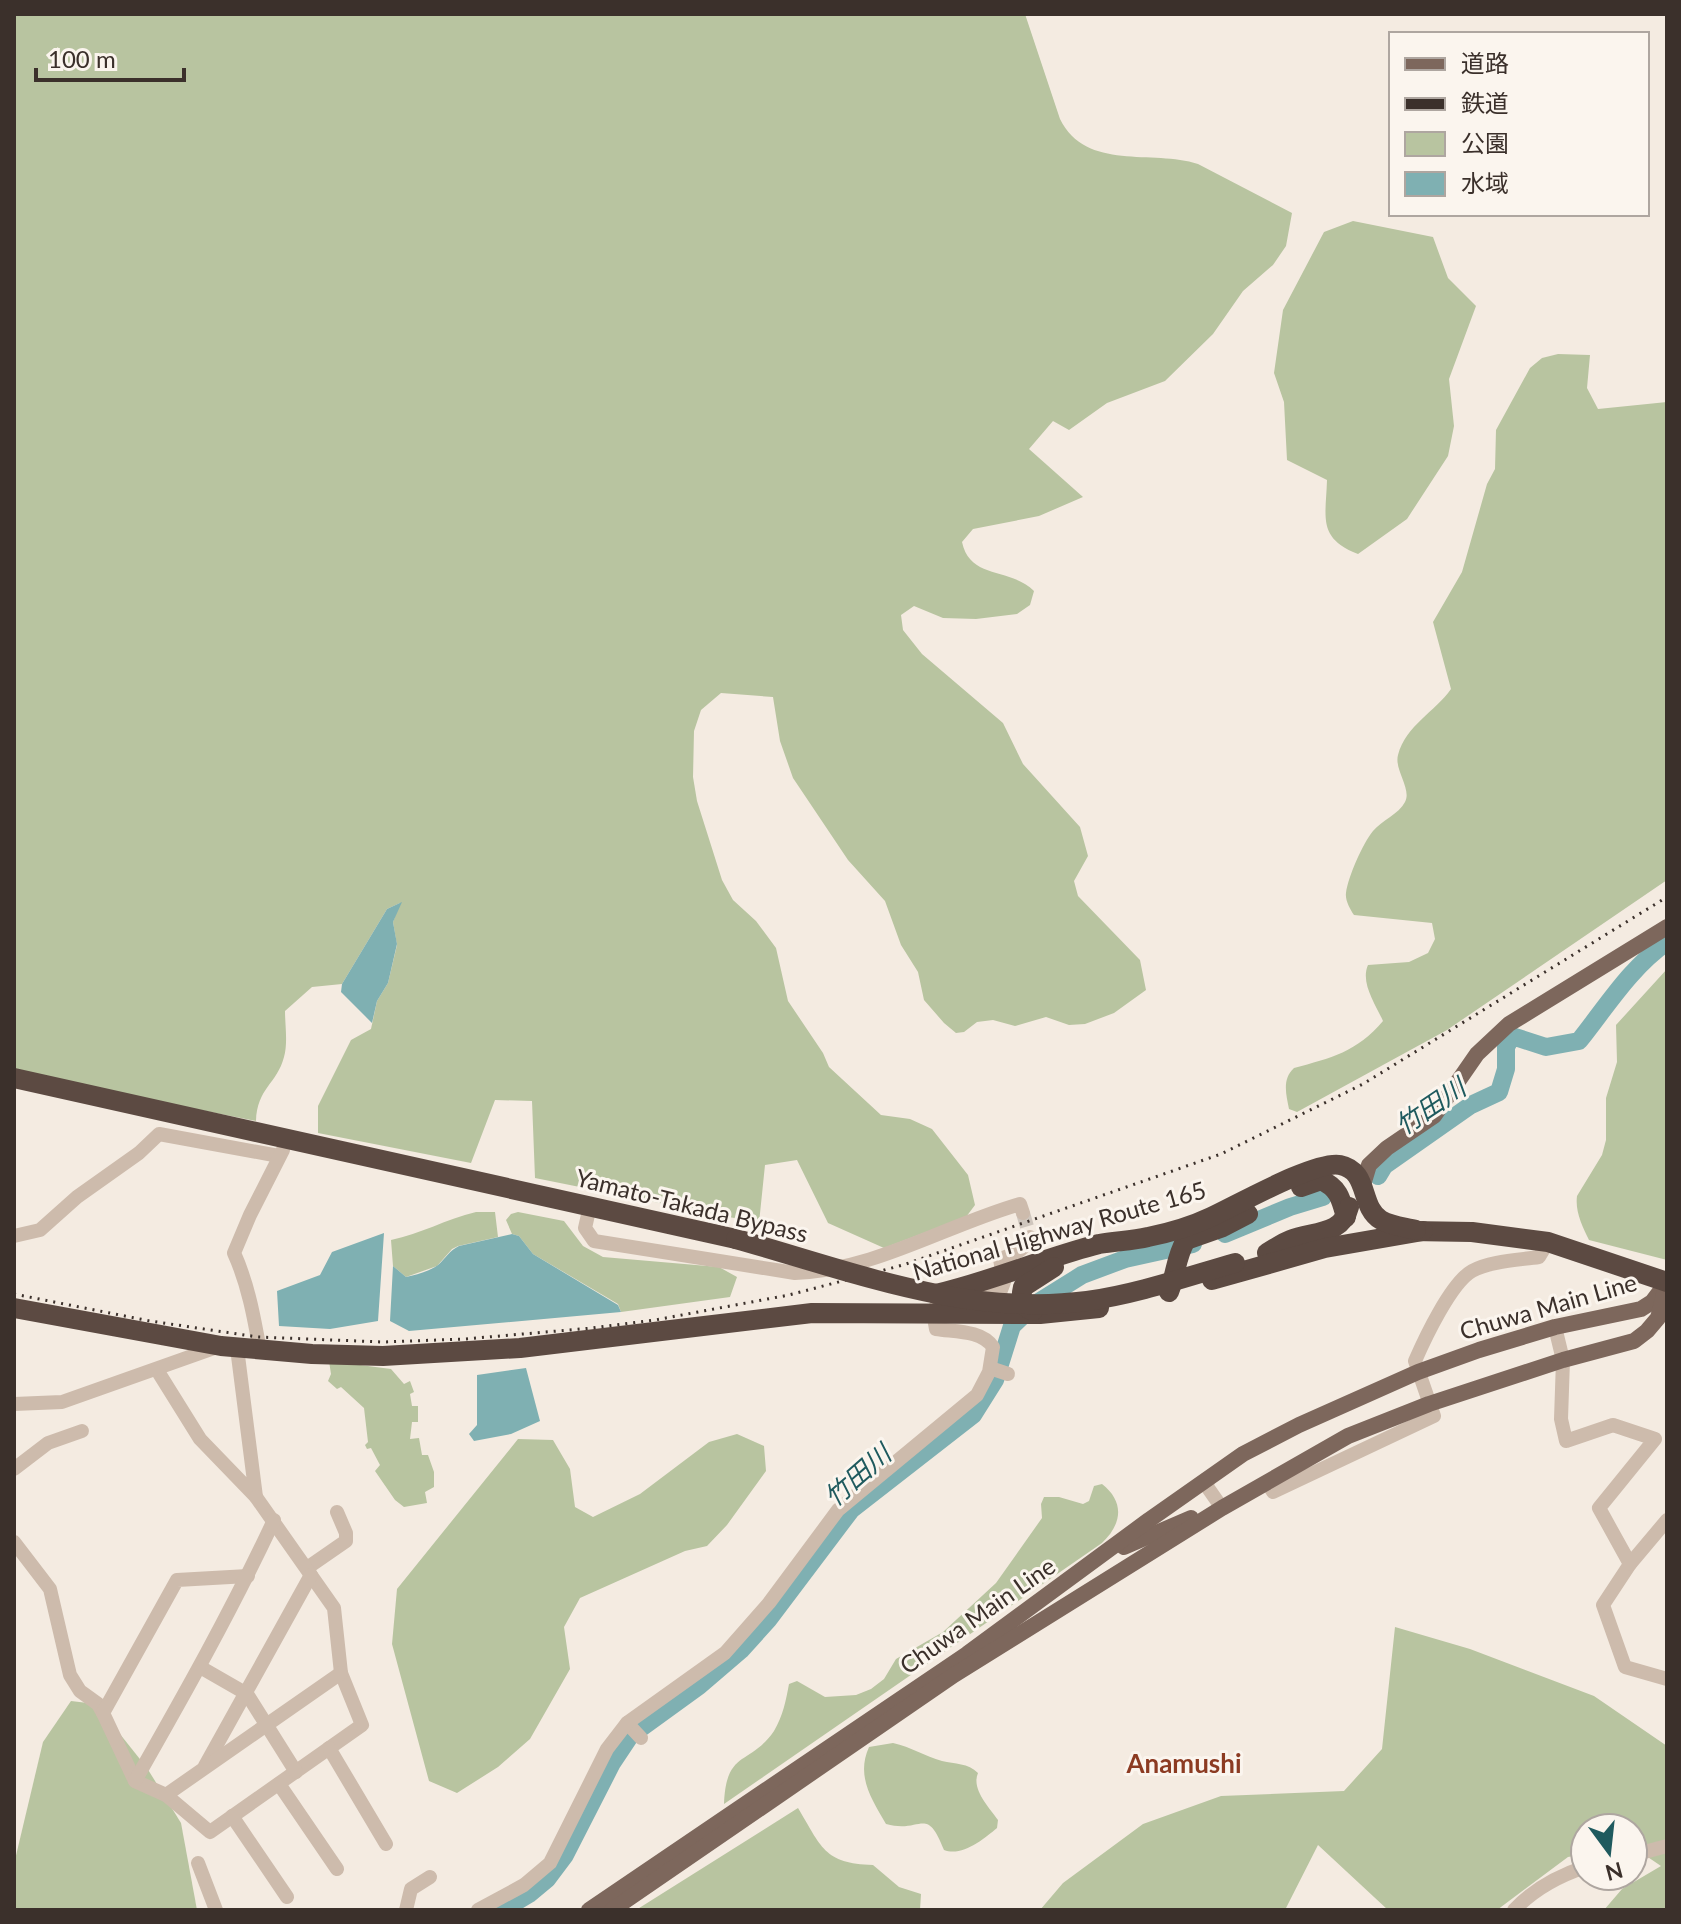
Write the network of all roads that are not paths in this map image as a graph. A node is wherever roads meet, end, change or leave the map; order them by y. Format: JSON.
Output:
{"nodes":[{"id":1,"x":1667,"y":927,"type":"edge"},
{"id":2,"x":14,"y":1078,"type":"edge"},
{"id":3,"x":284,"y":1148,"type":"junction"},
{"id":4,"x":1387,"y":1148,"type":"junction"},
{"id":5,"x":1349,"y":1168,"type":"junction"},
{"id":6,"x":1363,"y":1185,"type":"junction"},
{"id":7,"x":590,"y":1206,"type":"junction"},
{"id":8,"x":1368,"y":1208,"type":"junction"},
{"id":9,"x":1023,"y":1213,"type":"dead end"},
{"id":10,"x":1351,"y":1225,"type":"junction"},
{"id":11,"x":1423,"y":1231,"type":"junction"},
{"id":12,"x":14,"y":1236,"type":"edge"},
{"id":13,"x":1030,"y":1237,"type":"dead end"},
{"id":14,"x":1149,"y":1237,"type":"junction"},
{"id":15,"x":1548,"y":1242,"type":"junction"},
{"id":16,"x":1325,"y":1248,"type":"junction"},
{"id":17,"x":1001,"y":1274,"type":"junction"},
{"id":18,"x":1667,"y":1282,"type":"edge"},
{"id":19,"x":1169,"y":1292,"type":"junction"},
{"id":20,"x":14,"y":1308,"type":"edge"},
{"id":21,"x":933,"y":1312,"type":"junction"},
{"id":22,"x":1040,"y":1314,"type":"junction"},
{"id":23,"x":715,"y":1324,"type":"junction"},
{"id":24,"x":1555,"y":1327,"type":"junction"},
{"id":25,"x":229,"y":1347,"type":"junction"},
{"id":26,"x":260,"y":1351,"type":"junction"},
{"id":27,"x":1563,"y":1360,"type":"junction"},
{"id":28,"x":990,"y":1368,"type":"junction"},
{"id":29,"x":157,"y":1370,"type":"junction"},
{"id":30,"x":1418,"y":1372,"type":"junction"},
{"id":31,"x":1008,"y":1374,"type":"dead end"},
{"id":32,"x":14,"y":1404,"type":"edge"},
{"id":33,"x":1429,"y":1404,"type":"junction"},
{"id":34,"x":82,"y":1431,"type":"dead end"},
{"id":35,"x":14,"y":1469,"type":"edge"},
{"id":36,"x":1206,"y":1479,"type":"junction"},
{"id":37,"x":256,"y":1497,"type":"junction"},
{"id":38,"x":1222,"y":1508,"type":"junction"},
{"id":39,"x":337,"y":1512,"type":"dead end"},
{"id":40,"x":274,"y":1520,"type":"junction"},
{"id":41,"x":1667,"y":1520,"type":"edge"},
{"id":42,"x":14,"y":1542,"type":"edge"},
{"id":43,"x":1099,"y":1557,"type":"junction"},
{"id":44,"x":1630,"y":1564,"type":"junction"},
{"id":45,"x":309,"y":1572,"type":"junction"},
{"id":46,"x":248,"y":1576,"type":"junction"},
{"id":47,"x":200,"y":1667,"type":"junction"},
{"id":48,"x":341,"y":1673,"type":"junction"},
{"id":49,"x":1667,"y":1679,"type":"edge"},
{"id":50,"x":247,"y":1694,"type":"junction"},
{"id":51,"x":103,"y":1713,"type":"junction"},
{"id":52,"x":627,"y":1723,"type":"junction"},
{"id":53,"x":266,"y":1725,"type":"junction"},
{"id":54,"x":641,"y":1738,"type":"dead end"},
{"id":55,"x":329,"y":1748,"type":"junction"},
{"id":56,"x":205,"y":1766,"type":"junction"},
{"id":57,"x":296,"y":1772,"type":"junction"},
{"id":58,"x":135,"y":1781,"type":"junction"},
{"id":59,"x":279,"y":1784,"type":"junction"},
{"id":60,"x":166,"y":1795,"type":"junction"},
{"id":61,"x":232,"y":1816,"type":"junction"},
{"id":62,"x":386,"y":1844,"type":"dead end"},
{"id":63,"x":198,"y":1863,"type":"dead end"},
{"id":64,"x":337,"y":1869,"type":"dead end"},
{"id":65,"x":1569,"y":1874,"type":"edge"},
{"id":66,"x":430,"y":1877,"type":"dead end"},
{"id":67,"x":287,"y":1897,"type":"dead end"},
{"id":68,"x":485,"y":1908,"type":"edge"},
{"id":69,"x":216,"y":1910,"type":"edge"},
{"id":70,"x":406,"y":1910,"type":"edge"},
{"id":71,"x":589,"y":1910,"type":"edge"},
{"id":72,"x":612,"y":1910,"type":"edge"},
{"id":73,"x":1514,"y":1910,"type":"edge"}],
"edges":[{"from":1,"to":4,"type":"main road"},
{"from":2,"to":3,"type":"highway","name":"Yamato-Takada Bypass"},
{"from":3,"to":7,"type":"highway","name":"Yamato-Takada Bypass"},
{"from":3,"to":12,"type":"street"},
{"from":3,"to":26,"type":"street"},
{"from":4,"to":5,"type":"main road"},
{"from":4,"to":6,"type":"main road"},
{"from":5,"to":6,"type":"highway"},
{"from":5,"to":10,"type":"highway"},
{"from":5,"to":14,"type":"highway","name":"National Highway Route 165"},
{"from":6,"to":8,"type":"highway"},
{"from":7,"to":9,"type":"street"},
{"from":7,"to":10,"type":"highway","name":"Yamato-Takada Bypass","bridge":true},
{"from":8,"to":10,"type":"highway"},
{"from":8,"to":11,"type":"highway","name":"National Highway Route 165"},
{"from":10,"to":11,"type":"highway"},
{"from":10,"to":16,"type":"highway"},
{"from":10,"to":19,"type":"highway"},
{"from":11,"to":15,"type":"highway","name":"National Highway Route 165"},
{"from":11,"to":16,"type":"highway","name":"National Highway Route 165"},
{"from":13,"to":17,"type":"street"},
{"from":14,"to":17,"type":"highway","name":"National Highway Route 165"},
{"from":14,"to":22,"type":"highway"},
{"from":15,"to":18,"type":"highway","name":"National Highway Route 165"},
{"from":15,"to":30,"type":"street"},
{"from":16,"to":19,"type":"highway","name":"National Highway Route 165"},
{"from":17,"to":21,"type":"street"},
{"from":17,"to":23,"type":"highway","name":"National Highway Route 165"},
{"from":18,"to":24,"type":"main road","name":"Chuwa Main Line"},
{"from":18,"to":27,"type":"main road","name":"Chuwa Main Line"},
{"from":19,"to":22,"type":"highway","name":"National Highway Route 165"},
{"from":20,"to":25,"type":"highway","name":"National Highway Route 165"},
{"from":21,"to":22,"type":"highway","name":"National Highway Route 165"},
{"from":21,"to":23,"type":"highway","name":"National Highway Route 165"},
{"from":21,"to":28,"type":"street"},
{"from":23,"to":26,"type":"highway","name":"National Highway Route 165"},
{"from":24,"to":27,"type":"street"},
{"from":24,"to":30,"type":"main road","name":"Chuwa Main Line"},
{"from":25,"to":26,"type":"highway","name":"National Highway Route 165"},
{"from":25,"to":29,"type":"street"},
{"from":25,"to":37,"type":"street"},
{"from":27,"to":33,"type":"main road","name":"Chuwa Main Line"},
{"from":27,"to":44,"type":"street"},
{"from":28,"to":31,"type":"street"},
{"from":28,"to":52,"type":"street"},
{"from":29,"to":32,"type":"street"},
{"from":29,"to":37,"type":"street"},
{"from":30,"to":33,"type":"street"},
{"from":30,"to":36,"type":"main road","name":"Chuwa Main Line"},
{"from":33,"to":38,"type":"main road","name":"Chuwa Main Line"},
{"from":34,"to":35,"type":"street"},
{"from":36,"to":38,"type":"street"},
{"from":36,"to":43,"type":"main road","name":"Chuwa Main Line"},
{"from":37,"to":40,"type":"street"},
{"from":38,"to":43,"type":"main road"},
{"from":38,"to":72,"type":"main road","name":"Chuwa Main Line"},
{"from":39,"to":45,"type":"street"},
{"from":40,"to":45,"type":"street"},
{"from":40,"to":46,"type":"street"},
{"from":41,"to":44,"type":"street"},
{"from":42,"to":51,"type":"street"},
{"from":43,"to":71,"type":"main road","name":"Chuwa Main Line"},
{"from":44,"to":49,"type":"street"},
{"from":45,"to":48,"type":"street"},
{"from":45,"to":50,"type":"street"},
{"from":46,"to":47,"type":"street"},
{"from":46,"to":51,"type":"street"},
{"from":47,"to":50,"type":"street"},
{"from":47,"to":58,"type":"street"},
{"from":48,"to":53,"type":"street"},
{"from":48,"to":55,"type":"street"},
{"from":50,"to":53,"type":"street"},
{"from":50,"to":56,"type":"street"},
{"from":51,"to":58,"type":"street"},
{"from":52,"to":54,"type":"street"},
{"from":52,"to":68,"type":"street"},
{"from":53,"to":56,"type":"street"},
{"from":53,"to":57,"type":"street"},
{"from":55,"to":57,"type":"street"},
{"from":55,"to":62,"type":"street"},
{"from":56,"to":60,"type":"street"},
{"from":57,"to":59,"type":"street"},
{"from":58,"to":60,"type":"street"},
{"from":59,"to":61,"type":"street"},
{"from":59,"to":64,"type":"street"},
{"from":60,"to":61,"type":"street"},
{"from":61,"to":67,"type":"street"},
{"from":63,"to":69,"type":"street"},
{"from":65,"to":73,"type":"street"},
{"from":66,"to":70,"type":"street"}]}
